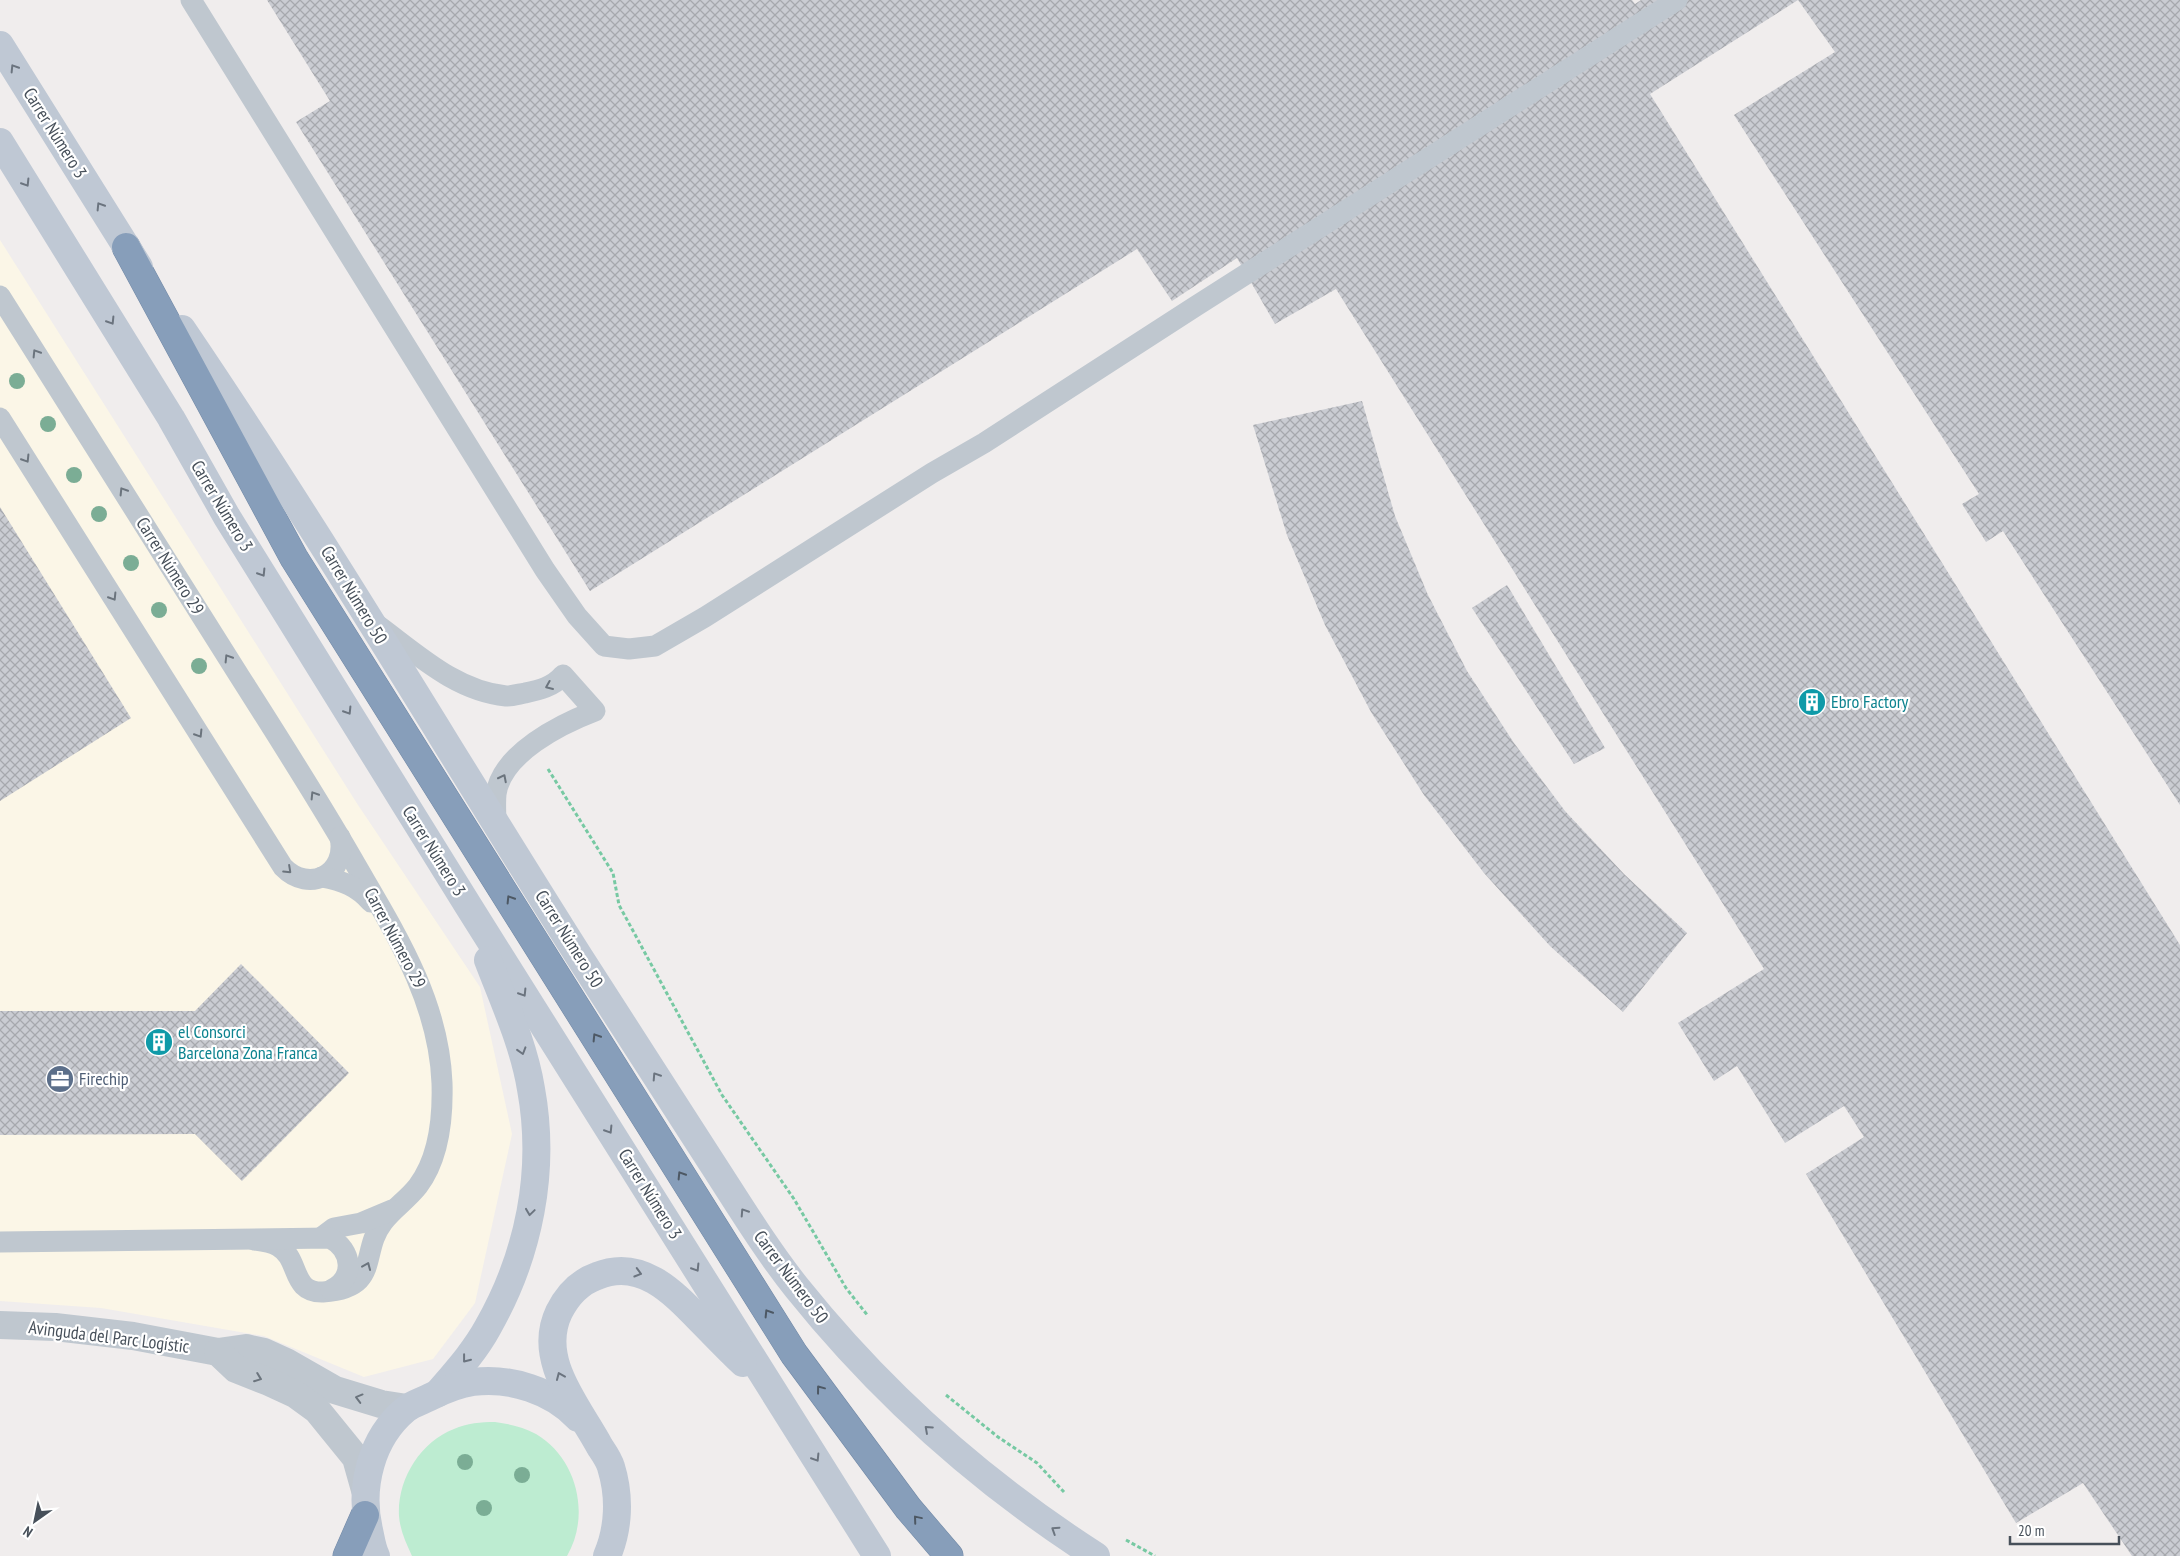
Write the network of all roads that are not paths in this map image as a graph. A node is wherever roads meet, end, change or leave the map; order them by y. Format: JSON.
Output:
{"nodes":[{"id":1,"x":191,"y":0,"type":"edge"},
{"id":2,"x":1678,"y":0,"type":"edge"},
{"id":3,"x":0,"y":45,"type":"edge"},
{"id":4,"x":0,"y":142,"type":"edge"},
{"id":5,"x":126,"y":247,"type":"junction"},
{"id":6,"x":0,"y":296,"type":"edge"},
{"id":7,"x":0,"y":418,"type":"edge"},
{"id":8,"x":367,"y":617,"type":"junction"},
{"id":9,"x":496,"y":825,"type":"junction"},
{"id":10,"x":340,"y":837,"type":"junction"},
{"id":11,"x":322,"y":877,"type":"junction"},
{"id":12,"x":469,"y":907,"type":"junction"},
{"id":13,"x":387,"y":920,"type":"junction"},
{"id":14,"x":394,"y":1209,"type":"junction"},
{"id":15,"x":317,"y":1237,"type":"junction"},
{"id":16,"x":254,"y":1240,"type":"junction"},
{"id":17,"x":0,"y":1242,"type":"edge"},
{"id":18,"x":293,"y":1265,"type":"junction"},
{"id":19,"x":329,"y":1291,"type":"junction"},
{"id":20,"x":0,"y":1325,"type":"edge"},
{"id":21,"x":218,"y":1352,"type":"junction"},
{"id":22,"x":438,"y":1393,"type":"junction"},
{"id":23,"x":780,"y":1402,"type":"junction"},
{"id":24,"x":406,"y":1408,"type":"junction"},
{"id":25,"x":593,"y":1434,"type":"junction"},
{"id":26,"x":365,"y":1502,"type":"junction"},
{"id":27,"x":613,"y":1551,"type":"edge"},
{"id":28,"x":347,"y":1556,"type":"edge"},
{"id":29,"x":376,"y":1556,"type":"edge"},
{"id":30,"x":877,"y":1556,"type":"edge"},
{"id":31,"x":949,"y":1556,"type":"edge"},
{"id":32,"x":1096,"y":1556,"type":"edge"}],
"edges":[{"from":1,"to":2,"type":"lane"},
{"from":5,"to":3,"type":"main road","name":"Carrer Número 3","one_way":true},
{"from":4,"to":12,"type":"main road","name":"Carrer Número 3","one_way":true},
{"from":5,"to":8,"type":"main road","name":"Carrer Número 50"},
{"from":31,"to":5,"type":"highway","one_way":true},
{"from":10,"to":6,"type":"lane","name":"Carrer Número 29","one_way":true},
{"from":7,"to":11,"type":"lane","one_way":true},
{"from":8,"to":9,"type":"main road","name":"Carrer Número 50"},
{"from":9,"to":8,"type":"lane","one_way":true},
{"from":32,"to":9,"type":"main road","name":"Carrer Número 50","one_way":true},
{"from":10,"to":11,"type":"lane"},
{"from":10,"to":13,"type":"lane","name":"Carrer Número 29"},
{"from":11,"to":13,"type":"lane"},
{"from":12,"to":22,"type":"main road","one_way":true},
{"from":12,"to":23,"type":"main road","name":"Carrer Número 3","one_way":true},
{"from":13,"to":14,"type":"lane","name":"Carrer Número 29"},
{"from":14,"to":15,"type":"lane"},
{"from":19,"to":14,"type":"lane","one_way":true},
{"from":15,"to":16,"type":"lane"},
{"from":15,"to":18,"type":"lane"},
{"from":15,"to":19,"type":"lane"},
{"from":16,"to":17,"type":"lane"},
{"from":16,"to":18,"type":"lane"},
{"from":18,"to":19,"type":"lane"},
{"from":20,"to":21,"type":"street","name":"Avinguda del Parc Logístic"},
{"from":24,"to":21,"type":"street","name":"Avinguda del Parc Logístic","one_way":true},
{"from":21,"to":26,"type":"street","one_way":true},
{"from":22,"to":24,"type":"main road"},
{"from":22,"to":25,"type":"main road"},
{"from":25,"to":23,"type":"main road","one_way":true},
{"from":23,"to":30,"type":"main road","name":"Carrer Número 3","one_way":true},
{"from":24,"to":26,"type":"main road"},
{"from":25,"to":27,"type":"main road"},
{"from":26,"to":28,"type":"highway"},
{"from":26,"to":29,"type":"main road"}]}
